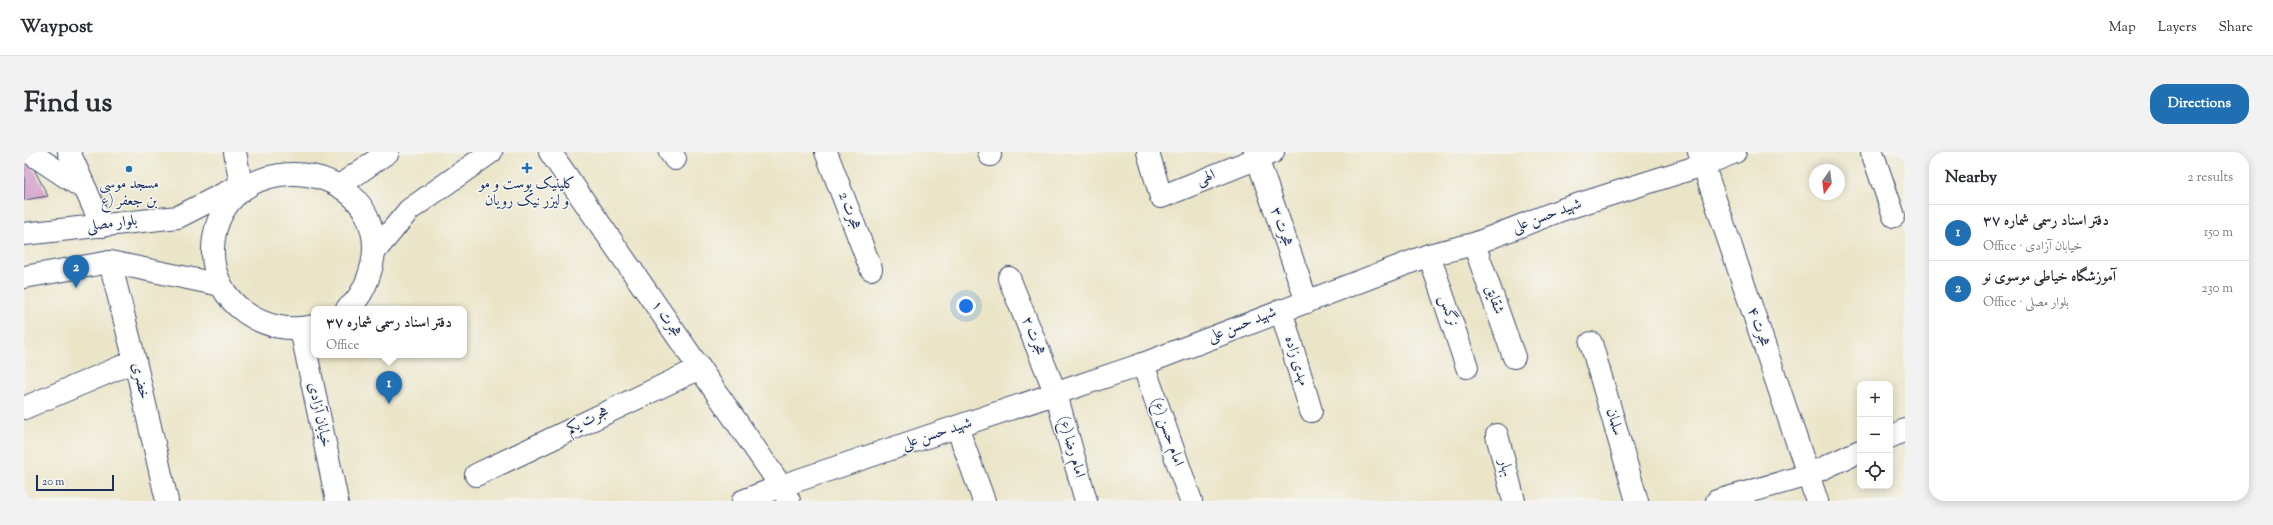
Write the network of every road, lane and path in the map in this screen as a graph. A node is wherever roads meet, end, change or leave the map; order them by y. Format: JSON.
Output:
{"nodes":[{"id":1,"x":29,"y":152,"type":"edge"},
{"id":2,"x":69,"y":152,"type":"edge"},
{"id":3,"x":235,"y":152,"type":"edge"},
{"id":4,"x":388,"y":152,"type":"edge"},
{"id":5,"x":491,"y":152,"type":"edge"},
{"id":6,"x":550,"y":152,"type":"edge"},
{"id":7,"x":826,"y":152,"type":"edge"},
{"id":8,"x":1148,"y":152,"type":"edge"},
{"id":9,"x":1735,"y":152,"type":"edge"},
{"id":10,"x":1872,"y":152,"type":"edge"},
{"id":11,"x":1262,"y":154,"type":"edge"},
{"id":12,"x":1701,"y":158,"type":"edge"},
{"id":13,"x":344,"y":182,"type":"junction"},
{"id":14,"x":241,"y":186,"type":"junction"},
{"id":15,"x":86,"y":190,"type":"junction"},
{"id":16,"x":1894,"y":216,"type":"dead end"},
{"id":17,"x":102,"y":226,"type":"junction"},
{"id":18,"x":24,"y":234,"type":"edge"},
{"id":19,"x":1474,"y":244,"type":"junction"},
{"id":20,"x":375,"y":251,"type":"junction"},
{"id":21,"x":1429,"y":255,"type":"junction"},
{"id":22,"x":110,"y":262,"type":"junction"},
{"id":23,"x":871,"y":270,"type":"dead end"},
{"id":24,"x":24,"y":277,"type":"edge"},
{"id":25,"x":1009,"y":278,"type":"dead end"},
{"id":26,"x":221,"y":284,"type":"junction"},
{"id":27,"x":1307,"y":302,"type":"junction"},
{"id":28,"x":349,"y":306,"type":"edge"},
{"id":29,"x":1281,"y":310,"type":"junction"},
{"id":30,"x":307,"y":327,"type":"edge"},
{"id":31,"x":1591,"y":343,"type":"dead end"},
{"id":32,"x":311,"y":350,"type":"edge"},
{"id":33,"x":1514,"y":357,"type":"dead end"},
{"id":34,"x":312,"y":358,"type":"edge"},
{"id":35,"x":135,"y":361,"type":"junction"},
{"id":36,"x":1143,"y":364,"type":"junction"},
{"id":37,"x":1467,"y":367,"type":"dead end"},
{"id":38,"x":700,"y":368,"type":"junction"},
{"id":39,"x":1056,"y":394,"type":"junction"},
{"id":40,"x":24,"y":408,"type":"edge"},
{"id":41,"x":1311,"y":411,"type":"dead end"},
{"id":42,"x":957,"y":427,"type":"junction"},
{"id":43,"x":1905,"y":430,"type":"edge"},
{"id":44,"x":1497,"y":435,"type":"dead end"},
{"id":45,"x":1893,"y":436,"type":"edge"},
{"id":46,"x":1857,"y":452,"type":"edge"},
{"id":47,"x":476,"y":475,"type":"dead end"},
{"id":48,"x":1808,"y":475,"type":"junction"},
{"id":49,"x":785,"y":493,"type":"edge"},
{"id":50,"x":167,"y":501,"type":"edge"},
{"id":51,"x":337,"y":501,"type":"edge"},
{"id":52,"x":743,"y":501,"type":"edge"},
{"id":53,"x":984,"y":501,"type":"edge"},
{"id":54,"x":1086,"y":501,"type":"edge"},
{"id":55,"x":1191,"y":501,"type":"edge"},
{"id":56,"x":1514,"y":501,"type":"edge"},
{"id":57,"x":1638,"y":501,"type":"edge"},
{"id":58,"x":1717,"y":501,"type":"edge"},
{"id":59,"x":1817,"y":501,"type":"edge"}],
"edges":[{"from":1,"to":15,"type":"street"},
{"from":2,"to":15,"type":"street"},
{"from":3,"to":14,"type":"street"},
{"from":4,"to":13,"type":"street"},
{"from":5,"to":20,"type":"street"},
{"from":6,"to":38,"type":"street","name":"هجرت ۱"},
{"from":7,"to":23,"type":"street","name":"هجرت 2"},
{"from":8,"to":11,"type":"street","name":"الهی"},
{"from":9,"to":12,"type":"street","name":"شهید حسن علی"},
{"from":10,"to":16,"type":"street"},
{"from":11,"to":27,"type":"street","name":"هجرت ۳"},
{"from":12,"to":19,"type":"street","name":"شهید حسن علی"},
{"from":12,"to":48,"type":"street","name":"هجرت ۴"},
{"from":13,"to":14,"type":"street"},
{"from":13,"to":20,"type":"street"},
{"from":14,"to":17,"type":"street","name":"بلوار مصلی"},
{"from":14,"to":26,"type":"street"},
{"from":15,"to":17,"type":"street"},
{"from":17,"to":18,"type":"street","name":"بلوار مصلی"},
{"from":19,"to":21,"type":"street","name":"شهید حسن علی"},
{"from":19,"to":33,"type":"street","name":"شقایق"},
{"from":20,"to":28,"type":"street"},
{"from":21,"to":27,"type":"street","name":"شهید حسن علی"},
{"from":21,"to":37,"type":"street","name":"نرگس"},
{"from":22,"to":24,"type":"street"},
{"from":22,"to":26,"type":"street"},
{"from":22,"to":35,"type":"street","name":"خضری"},
{"from":25,"to":39,"type":"street","name":"هجرت ۲"},
{"from":26,"to":30,"type":"street"},
{"from":27,"to":29,"type":"street","name":"شهید حسن علی"},
{"from":29,"to":36,"type":"street","name":"شهید حسن علی"},
{"from":29,"to":41,"type":"street","name":"مهدی زاده"},
{"from":30,"to":32,"type":"street","name":"خیابان آزادی"},
{"from":31,"to":57,"type":"street","name":"سلمان"},
{"from":34,"to":51,"type":"street","name":"خیابان آزادی"},
{"from":35,"to":40,"type":"street"},
{"from":35,"to":50,"type":"street","name":"خضری"},
{"from":36,"to":39,"type":"street","name":"شهید حسن علی"},
{"from":36,"to":55,"type":"street","name":"امام حسن (ع)"},
{"from":38,"to":47,"type":"street","name":"هجرت یکم"},
{"from":38,"to":49,"type":"street","name":"هجرت ۱"},
{"from":39,"to":42,"type":"street","name":"شهید حسن علی"},
{"from":39,"to":54,"type":"street","name":"امام رضا (ع)"},
{"from":42,"to":49,"type":"street","name":"شهید حسن علی"},
{"from":42,"to":53,"type":"street"},
{"from":43,"to":45,"type":"street"},
{"from":44,"to":56,"type":"street","name":"بهار"},
{"from":46,"to":48,"type":"street"},
{"from":48,"to":58,"type":"street"},
{"from":48,"to":59,"type":"street","name":"هجرت ۴"},
{"from":49,"to":52,"type":"street","name":"شهید حسن علی"}]}
